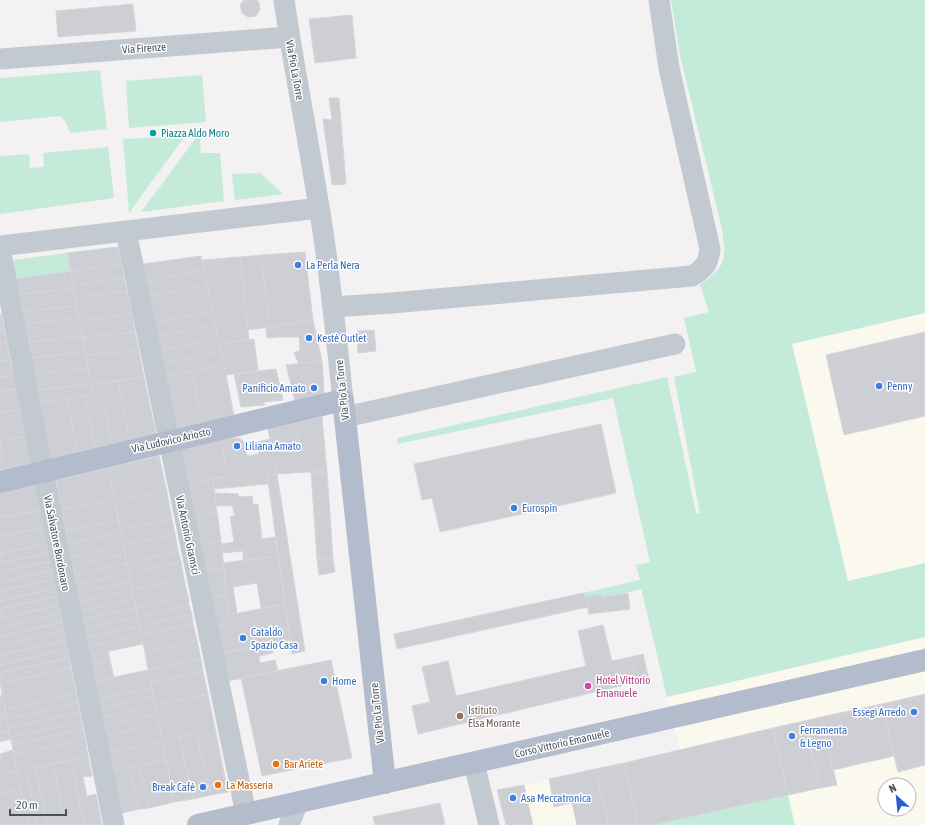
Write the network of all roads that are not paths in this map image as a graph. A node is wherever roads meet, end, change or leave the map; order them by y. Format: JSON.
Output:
{"nodes":[{"id":1,"x":284,"y":0,"type":"edge"},
{"id":2,"x":659,"y":0,"type":"edge"},
{"id":3,"x":289,"y":37,"type":"junction"},
{"id":4,"x":0,"y":59,"type":"edge"},
{"id":5,"x":320,"y":208,"type":"junction"},
{"id":6,"x":126,"y":231,"type":"junction"},
{"id":7,"x":1,"y":252,"type":"edge"},
{"id":8,"x":333,"y":307,"type":"junction"},
{"id":9,"x":675,"y":344,"type":"dead end"},
{"id":10,"x":344,"y":408,"type":"junction"},
{"id":11,"x":168,"y":441,"type":"junction"},
{"id":12,"x":43,"y":472,"type":"junction"},
{"id":13,"x":0,"y":482,"type":"edge"},
{"id":14,"x":925,"y":660,"type":"edge"},
{"id":15,"x":474,"y":763,"type":"junction"},
{"id":16,"x":385,"y":783,"type":"junction"},
{"id":17,"x":298,"y":802,"type":"junction"},
{"id":18,"x":246,"y":814,"type":"junction"},
{"id":19,"x":114,"y":825,"type":"edge"},
{"id":20,"x":198,"y":825,"type":"edge"},
{"id":21,"x":289,"y":825,"type":"edge"},
{"id":22,"x":489,"y":825,"type":"edge"}],
"edges":[{"from":1,"to":3,"type":"street","name":"Via Pio La Torre"},
{"from":2,"to":8,"type":"street"},
{"from":3,"to":4,"type":"street","name":"Via Firenze"},
{"from":3,"to":5,"type":"street","name":"Via Pio La Torre"},
{"from":5,"to":6,"type":"street"},
{"from":5,"to":8,"type":"street","name":"Via Pio La Torre"},
{"from":6,"to":7,"type":"street"},
{"from":6,"to":11,"type":"street","name":"Via Antonio Gramsci"},
{"from":7,"to":12,"type":"street","name":"Via Salvatore Bordonaro"},
{"from":8,"to":10,"type":"street","name":"Via Pio La Torre"},
{"from":9,"to":10,"type":"street"},
{"from":10,"to":11,"type":"main road","name":"Via Ludovico Ariosto"},
{"from":10,"to":16,"type":"main road","name":"Via Pio La Torre"},
{"from":11,"to":12,"type":"main road","name":"Via Ludovico Ariosto"},
{"from":11,"to":18,"type":"street","name":"Via Antonio Gramsci"},
{"from":12,"to":13,"type":"main road","name":"Via Ludovico Ariosto"},
{"from":12,"to":19,"type":"street","name":"Via Salvatore Bordonaro"},
{"from":14,"to":15,"type":"main road","name":"Corso Vittorio Emanuele"},
{"from":15,"to":16,"type":"main road","name":"Corso Vittorio Emanuele"},
{"from":15,"to":22,"type":"street"},
{"from":16,"to":17,"type":"main road","name":"Corso Vittorio Emanuele"},
{"from":17,"to":18,"type":"main road","name":"Corso Vittorio Emanuele"},
{"from":17,"to":21,"type":"street"},
{"from":18,"to":20,"type":"main road","name":"Corso Vittorio Emanuele"}]}
